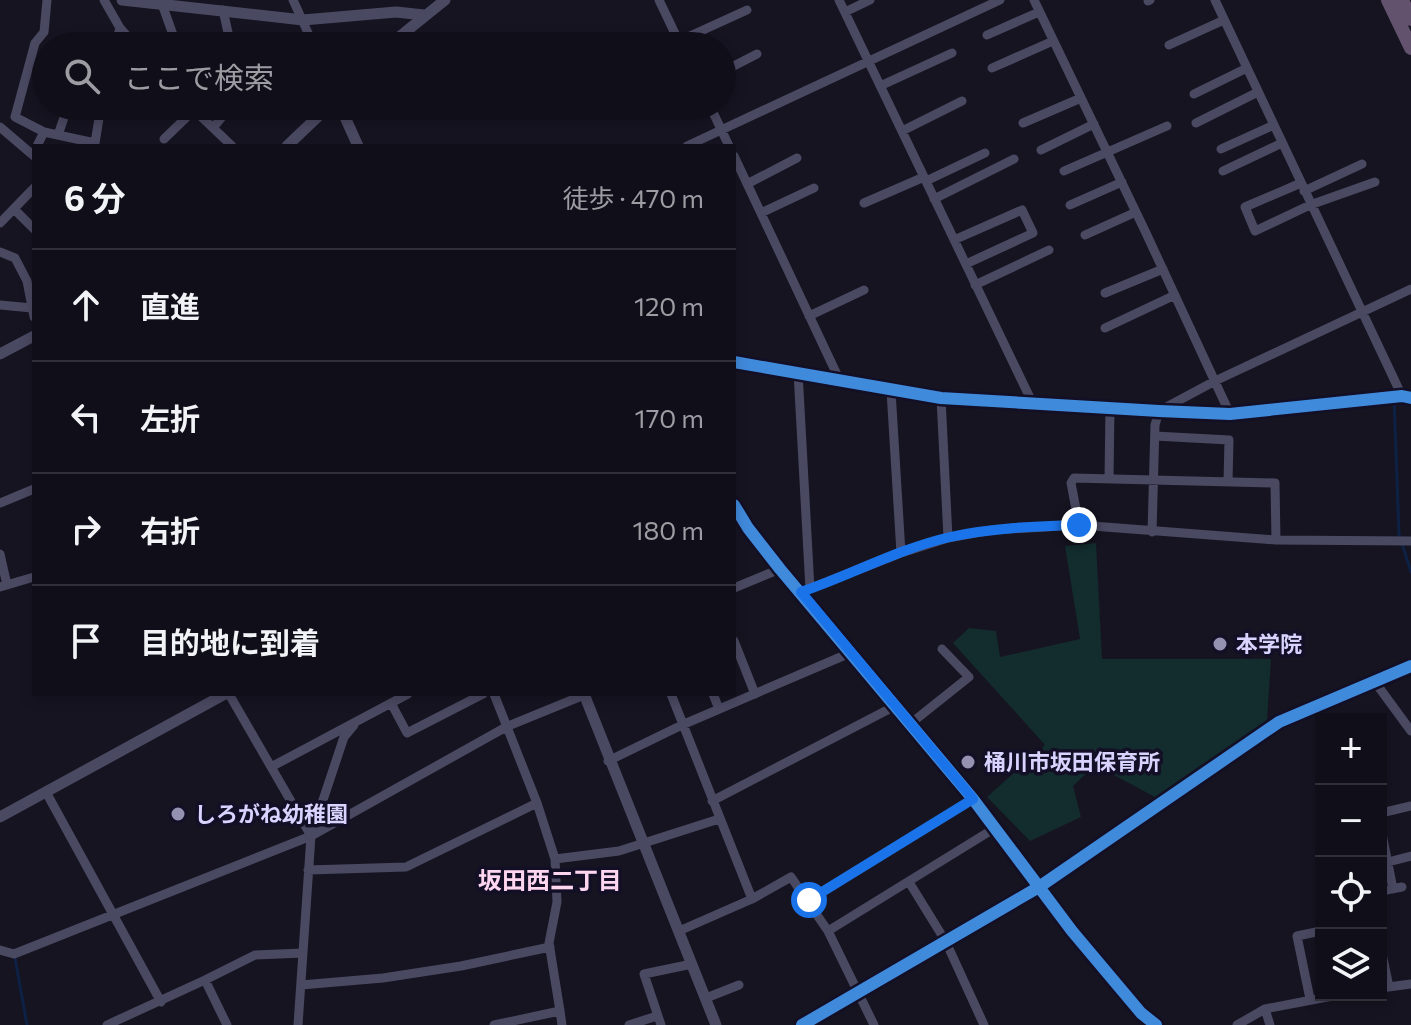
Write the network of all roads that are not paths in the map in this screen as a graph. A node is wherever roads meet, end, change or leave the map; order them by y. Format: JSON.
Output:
{"nodes":[{"id":1,"x":47,"y":0,"type":"edge"},
{"id":2,"x":104,"y":0,"type":"edge"},
{"id":3,"x":122,"y":0,"type":"edge"},
{"id":4,"x":293,"y":0,"type":"edge"},
{"id":5,"x":445,"y":0,"type":"edge"},
{"id":6,"x":660,"y":0,"type":"edge"},
{"id":7,"x":839,"y":0,"type":"edge"},
{"id":8,"x":870,"y":0,"type":"edge"},
{"id":9,"x":1000,"y":0,"type":"edge"},
{"id":10,"x":1034,"y":0,"type":"edge"},
{"id":11,"x":1215,"y":0,"type":"edge"},
{"id":12,"x":1388,"y":0,"type":"edge"},
{"id":13,"x":1402,"y":0,"type":"edge"},
{"id":14,"x":162,"y":4,"type":"junction"},
{"id":15,"x":223,"y":10,"type":"junction"},
{"id":16,"x":747,"y":10,"type":"dead end"},
{"id":17,"x":845,"y":12,"type":"junction"},
{"id":18,"x":1039,"y":12,"type":"junction"},
{"id":19,"x":424,"y":15,"type":"junction"},
{"id":20,"x":1411,"y":19,"type":"edge"},
{"id":21,"x":303,"y":20,"type":"junction"},
{"id":22,"x":1224,"y":20,"type":"junction"},
{"id":23,"x":120,"y":28,"type":"junction"},
{"id":24,"x":44,"y":32,"type":"edge"},
{"id":25,"x":119,"y":32,"type":"edge"},
{"id":26,"x":124,"y":32,"type":"edge"},
{"id":27,"x":172,"y":32,"type":"edge"},
{"id":28,"x":228,"y":32,"type":"edge"},
{"id":29,"x":308,"y":32,"type":"edge"},
{"id":30,"x":404,"y":32,"type":"edge"},
{"id":31,"x":675,"y":32,"type":"edge"},
{"id":32,"x":699,"y":32,"type":"edge"},
{"id":33,"x":987,"y":35,"type":"dead end"},
{"id":34,"x":1053,"y":41,"type":"junction"},
{"id":35,"x":1169,"y":45,"type":"dead end"},
{"id":36,"x":1411,"y":48,"type":"edge"},
{"id":37,"x":952,"y":53,"type":"dead end"},
{"id":38,"x":32,"y":54,"type":"edge"},
{"id":39,"x":757,"y":54,"type":"dead end"},
{"id":40,"x":869,"y":61,"type":"junction"},
{"id":41,"x":736,"y":65,"type":"edge"},
{"id":42,"x":992,"y":68,"type":"dead end"},
{"id":43,"x":1247,"y":68,"type":"junction"},
{"id":44,"x":880,"y":86,"type":"junction"},
{"id":45,"x":1258,"y":92,"type":"junction"},
{"id":46,"x":1194,"y":94,"type":"dead end"},
{"id":47,"x":1081,"y":98,"type":"junction"},
{"id":48,"x":962,"y":101,"type":"dead end"},
{"id":49,"x":63,"y":120,"type":"edge"},
{"id":50,"x":99,"y":120,"type":"edge"},
{"id":51,"x":181,"y":120,"type":"edge"},
{"id":52,"x":205,"y":120,"type":"edge"},
{"id":53,"x":220,"y":120,"type":"edge"},
{"id":54,"x":314,"y":120,"type":"edge"},
{"id":55,"x":346,"y":120,"type":"edge"},
{"id":56,"x":717,"y":120,"type":"edge"},
{"id":57,"x":1023,"y":123,"type":"dead end"},
{"id":58,"x":1196,"y":123,"type":"dead end"},
{"id":59,"x":1094,"y":124,"type":"junction"},
{"id":60,"x":1274,"y":125,"type":"junction"},
{"id":61,"x":1167,"y":126,"type":"dead end"},
{"id":62,"x":0,"y":127,"type":"edge"},
{"id":63,"x":213,"y":128,"type":"junction"},
{"id":64,"x":722,"y":130,"type":"junction"},
{"id":65,"x":902,"y":131,"type":"junction"},
{"id":66,"x":44,"y":132,"type":"junction"},
{"id":67,"x":58,"y":135,"type":"junction"},
{"id":68,"x":164,"y":139,"type":"dead end"},
{"id":69,"x":1282,"y":143,"type":"junction"},
{"id":70,"x":38,"y":144,"type":"edge"},
{"id":71,"x":95,"y":144,"type":"edge"},
{"id":72,"x":224,"y":144,"type":"edge"},
{"id":73,"x":289,"y":144,"type":"edge"},
{"id":74,"x":357,"y":144,"type":"edge"},
{"id":75,"x":691,"y":144,"type":"edge"},
{"id":76,"x":728,"y":144,"type":"edge"},
{"id":77,"x":1221,"y":149,"type":"dead end"},
{"id":78,"x":1041,"y":150,"type":"dead end"},
{"id":79,"x":32,"y":151,"type":"edge"},
{"id":80,"x":985,"y":153,"type":"dead end"},
{"id":81,"x":1108,"y":153,"type":"junction"},
{"id":82,"x":797,"y":158,"type":"dead end"},
{"id":83,"x":1014,"y":159,"type":"dead end"},
{"id":84,"x":736,"y":160,"type":"edge"},
{"id":85,"x":1362,"y":164,"type":"dead end"},
{"id":86,"x":1064,"y":171,"type":"dead end"},
{"id":87,"x":1223,"y":171,"type":"dead end"},
{"id":88,"x":925,"y":179,"type":"junction"},
{"id":89,"x":1122,"y":182,"type":"junction"},
{"id":90,"x":1375,"y":182,"type":"dead end"},
{"id":91,"x":747,"y":184,"type":"junction"},
{"id":92,"x":1302,"y":187,"type":"junction"},
{"id":93,"x":814,"y":188,"type":"dead end"},
{"id":94,"x":32,"y":190,"type":"edge"},
{"id":95,"x":934,"y":199,"type":"junction"},
{"id":96,"x":864,"y":203,"type":"dead end"},
{"id":97,"x":1070,"y":205,"type":"dead end"},
{"id":98,"x":1310,"y":205,"type":"junction"},
{"id":99,"x":14,"y":209,"type":"junction"},
{"id":100,"x":1136,"y":212,"type":"junction"},
{"id":101,"x":761,"y":213,"type":"junction"},
{"id":102,"x":0,"y":223,"type":"edge"},
{"id":103,"x":32,"y":227,"type":"edge"},
{"id":104,"x":1085,"y":235,"type":"dead end"},
{"id":105,"x":954,"y":240,"type":"junction"},
{"id":106,"x":1049,"y":250,"type":"dead end"},
{"id":107,"x":0,"y":252,"type":"edge"},
{"id":108,"x":966,"y":264,"type":"junction"},
{"id":109,"x":1163,"y":269,"type":"junction"},
{"id":110,"x":975,"y":285,"type":"junction"},
{"id":111,"x":1411,"y":289,"type":"edge"},
{"id":112,"x":864,"y":290,"type":"dead end"},
{"id":113,"x":1105,"y":293,"type":"dead end"},
{"id":114,"x":1175,"y":295,"type":"junction"},
{"id":115,"x":0,"y":305,"type":"edge"},
{"id":116,"x":32,"y":308,"type":"edge"},
{"id":117,"x":32,"y":313,"type":"edge"},
{"id":118,"x":1361,"y":313,"type":"junction"},
{"id":119,"x":809,"y":316,"type":"junction"},
{"id":120,"x":1105,"y":328,"type":"dead end"},
{"id":121,"x":32,"y":337,"type":"edge"},
{"id":122,"x":0,"y":354,"type":"edge"},
{"id":123,"x":736,"y":362,"type":"edge"},
{"id":124,"x":798,"y":372,"type":"junction"},
{"id":125,"x":840,"y":381,"type":"junction"},
{"id":126,"x":1215,"y":381,"type":"junction"},
{"id":127,"x":891,"y":391,"type":"junction"},
{"id":128,"x":1406,"y":397,"type":"edge"},
{"id":129,"x":941,"y":398,"type":"junction"},
{"id":130,"x":1032,"y":402,"type":"junction"},
{"id":131,"x":1110,"y":408,"type":"junction"},
{"id":132,"x":1159,"y":411,"type":"junction"},
{"id":133,"x":1230,"y":414,"type":"junction"},
{"id":134,"x":1155,"y":436,"type":"junction"},
{"id":135,"x":1109,"y":479,"type":"junction"},
{"id":136,"x":1154,"y":480,"type":"junction"},
{"id":137,"x":1228,"y":482,"type":"junction"},
{"id":138,"x":32,"y":490,"type":"edge"},
{"id":139,"x":0,"y":503,"type":"edge"},
{"id":140,"x":736,"y":508,"type":"edge"},
{"id":141,"x":1079,"y":525,"type":"junction"},
{"id":142,"x":1152,"y":532,"type":"junction"},
{"id":143,"x":948,"y":538,"type":"junction"},
{"id":144,"x":1276,"y":540,"type":"junction"},
{"id":145,"x":1411,"y":541,"type":"edge"},
{"id":146,"x":901,"y":553,"type":"junction"},
{"id":147,"x":0,"y":554,"type":"edge"},
{"id":148,"x":780,"y":569,"type":"junction"},
{"id":149,"x":32,"y":578,"type":"edge"},
{"id":150,"x":4,"y":586,"type":"edge"},
{"id":151,"x":736,"y":587,"type":"edge"},
{"id":152,"x":806,"y":591,"type":"junction"},
{"id":153,"x":736,"y":646,"type":"edge"},
{"id":154,"x":942,"y":649,"type":"dead end"},
{"id":155,"x":850,"y":653,"type":"junction"},
{"id":156,"x":1411,"y":666,"type":"edge"},
{"id":157,"x":1375,"y":682,"type":"junction"},
{"id":158,"x":755,"y":694,"type":"junction"},
{"id":159,"x":223,"y":696,"type":"edge"},
{"id":160,"x":228,"y":696,"type":"edge"},
{"id":161,"x":404,"y":696,"type":"edge"},
{"id":162,"x":479,"y":696,"type":"edge"},
{"id":163,"x":495,"y":696,"type":"edge"},
{"id":164,"x":582,"y":696,"type":"edge"},
{"id":165,"x":584,"y":696,"type":"edge"},
{"id":166,"x":672,"y":696,"type":"edge"},
{"id":167,"x":714,"y":696,"type":"edge"},
{"id":168,"x":391,"y":703,"type":"junction"},
{"id":169,"x":895,"y":706,"type":"junction"},
{"id":170,"x":719,"y":709,"type":"junction"},
{"id":171,"x":910,"y":724,"type":"junction"},
{"id":172,"x":354,"y":725,"type":"junction"},
{"id":173,"x":682,"y":725,"type":"junction"},
{"id":174,"x":508,"y":726,"type":"junction"},
{"id":175,"x":1411,"y":731,"type":"edge"},
{"id":176,"x":608,"y":761,"type":"junction"},
{"id":177,"x":271,"y":767,"type":"junction"},
{"id":178,"x":46,"y":792,"type":"junction"},
{"id":179,"x":973,"y":799,"type":"junction"},
{"id":180,"x":712,"y":801,"type":"junction"},
{"id":181,"x":537,"y":803,"type":"junction"},
{"id":182,"x":1411,"y":806,"type":"edge"},
{"id":183,"x":1387,"y":812,"type":"edge"},
{"id":184,"x":0,"y":817,"type":"edge"},
{"id":185,"x":719,"y":819,"type":"junction"},
{"id":186,"x":995,"y":828,"type":"junction"},
{"id":187,"x":311,"y":836,"type":"junction"},
{"id":188,"x":644,"y":843,"type":"junction"},
{"id":189,"x":1411,"y":856,"type":"edge"},
{"id":190,"x":1387,"y":857,"type":"edge"},
{"id":191,"x":555,"y":859,"type":"junction"},
{"id":192,"x":1388,"y":862,"type":"junction"},
{"id":193,"x":308,"y":870,"type":"junction"},
{"id":194,"x":909,"y":882,"type":"junction"},
{"id":195,"x":1039,"y":887,"type":"junction"},
{"id":196,"x":1387,"y":890,"type":"edge"},
{"id":197,"x":752,"y":899,"type":"junction"},
{"id":198,"x":809,"y":900,"type":"junction"},
{"id":199,"x":115,"y":915,"type":"junction"},
{"id":200,"x":679,"y":931,"type":"junction"},
{"id":201,"x":828,"y":931,"type":"junction"},
{"id":202,"x":1315,"y":932,"type":"edge"},
{"id":203,"x":946,"y":942,"type":"junction"},
{"id":204,"x":550,"y":947,"type":"junction"},
{"id":205,"x":0,"y":950,"type":"edge"},
{"id":206,"x":303,"y":953,"type":"junction"},
{"id":207,"x":692,"y":964,"type":"junction"},
{"id":208,"x":205,"y":980,"type":"junction"},
{"id":209,"x":1411,"y":984,"type":"edge"},
{"id":210,"x":301,"y":985,"type":"junction"},
{"id":211,"x":739,"y":985,"type":"dead end"},
{"id":212,"x":1387,"y":988,"type":"edge"},
{"id":213,"x":858,"y":992,"type":"junction"},
{"id":214,"x":706,"y":998,"type":"junction"},
{"id":215,"x":1315,"y":998,"type":"edge"},
{"id":216,"x":1310,"y":999,"type":"junction"},
{"id":217,"x":161,"y":1002,"type":"junction"},
{"id":218,"x":1265,"y":1009,"type":"junction"},
{"id":219,"x":560,"y":1011,"type":"junction"},
{"id":220,"x":659,"y":1020,"type":"edge"},
{"id":221,"x":107,"y":1025,"type":"edge"},
{"id":222,"x":227,"y":1025,"type":"edge"},
{"id":223,"x":298,"y":1025,"type":"edge"},
{"id":224,"x":494,"y":1025,"type":"edge"},
{"id":225,"x":562,"y":1025,"type":"edge"},
{"id":226,"x":629,"y":1025,"type":"edge"},
{"id":227,"x":716,"y":1025,"type":"edge"},
{"id":228,"x":802,"y":1025,"type":"edge"},
{"id":229,"x":874,"y":1025,"type":"edge"},
{"id":230,"x":984,"y":1025,"type":"edge"},
{"id":231,"x":1156,"y":1025,"type":"edge"},
{"id":232,"x":1237,"y":1025,"type":"edge"},
{"id":233,"x":1270,"y":1025,"type":"edge"}],
"edges":[{"from":1,"to":24,"type":"street"},
{"from":2,"to":23,"type":"street"},
{"from":3,"to":14,"type":"street"},
{"from":4,"to":21,"type":"street"},
{"from":5,"to":19,"type":"street"},
{"from":6,"to":31,"type":"street"},
{"from":7,"to":17,"type":"street"},
{"from":8,"to":17,"type":"street"},
{"from":9,"to":40,"type":"street"},
{"from":10,"to":18,"type":"street"},
{"from":11,"to":22,"type":"street"},
{"from":12,"to":36,"type":"highway"},
{"from":13,"to":20,"type":"highway"},
{"from":14,"to":15,"type":"street"},
{"from":14,"to":27,"type":"street"},
{"from":15,"to":21,"type":"street"},
{"from":15,"to":28,"type":"street"},
{"from":16,"to":32,"type":"street"},
{"from":17,"to":40,"type":"street"},
{"from":18,"to":33,"type":"street"},
{"from":18,"to":34,"type":"street"},
{"from":19,"to":21,"type":"street"},
{"from":19,"to":30,"type":"street"},
{"from":21,"to":29,"type":"street"},
{"from":22,"to":35,"type":"street"},
{"from":22,"to":43,"type":"street"},
{"from":23,"to":25,"type":"street"},
{"from":23,"to":26,"type":"street"},
{"from":34,"to":42,"type":"street"},
{"from":34,"to":47,"type":"street"},
{"from":37,"to":44,"type":"street"},
{"from":38,"to":66,"type":"street"},
{"from":39,"to":41,"type":"street"},
{"from":40,"to":44,"type":"street"},
{"from":40,"to":64,"type":"street"},
{"from":43,"to":45,"type":"street"},
{"from":43,"to":46,"type":"street"},
{"from":44,"to":65,"type":"street"},
{"from":45,"to":58,"type":"street"},
{"from":45,"to":60,"type":"street"},
{"from":47,"to":57,"type":"street"},
{"from":47,"to":59,"type":"street"},
{"from":48,"to":65,"type":"street"},
{"from":49,"to":67,"type":"street"},
{"from":50,"to":71,"type":"street"},
{"from":51,"to":68,"type":"street"},
{"from":52,"to":63,"type":"street"},
{"from":53,"to":63,"type":"street"},
{"from":54,"to":73,"type":"street"},
{"from":55,"to":74,"type":"street"},
{"from":56,"to":64,"type":"street"},
{"from":59,"to":78,"type":"street"},
{"from":59,"to":81,"type":"street"},
{"from":60,"to":69,"type":"street"},
{"from":60,"to":77,"type":"street"},
{"from":61,"to":81,"type":"street"},
{"from":62,"to":79,"type":"street"},
{"from":63,"to":72,"type":"street"},
{"from":64,"to":75,"type":"street"},
{"from":64,"to":76,"type":"street"},
{"from":65,"to":88,"type":"street"},
{"from":66,"to":67,"type":"street"},
{"from":66,"to":70,"type":"street"},
{"from":67,"to":71,"type":"street"},
{"from":69,"to":87,"type":"street"},
{"from":69,"to":92,"type":"street"},
{"from":80,"to":88,"type":"street"},
{"from":81,"to":86,"type":"street"},
{"from":81,"to":89,"type":"street"},
{"from":82,"to":91,"type":"street"},
{"from":83,"to":95,"type":"street"},
{"from":84,"to":91,"type":"street"},
{"from":85,"to":92,"type":"street"},
{"from":88,"to":95,"type":"street"},
{"from":88,"to":96,"type":"street"},
{"from":89,"to":97,"type":"street"},
{"from":89,"to":100,"type":"street"},
{"from":90,"to":98,"type":"street"},
{"from":91,"to":101,"type":"street"},
{"from":92,"to":98,"type":"street"},
{"from":92,"to":98,"type":"street"},
{"from":93,"to":101,"type":"street"},
{"from":94,"to":99,"type":"street"},
{"from":95,"to":105,"type":"street"},
{"from":98,"to":118,"type":"street"},
{"from":99,"to":102,"type":"street"},
{"from":99,"to":103,"type":"street"},
{"from":100,"to":104,"type":"street"},
{"from":100,"to":109,"type":"street"},
{"from":101,"to":119,"type":"street"},
{"from":105,"to":108,"type":"street"},
{"from":105,"to":108,"type":"street"},
{"from":106,"to":110,"type":"street"},
{"from":107,"to":116,"type":"street"},
{"from":108,"to":110,"type":"street"},
{"from":109,"to":113,"type":"street"},
{"from":109,"to":114,"type":"street"},
{"from":110,"to":130,"type":"street"},
{"from":111,"to":118,"type":"street"},
{"from":112,"to":119,"type":"street"},
{"from":114,"to":120,"type":"street"},
{"from":114,"to":126,"type":"street"},
{"from":115,"to":117,"type":"street"},
{"from":118,"to":126,"type":"street"},
{"from":118,"to":128,"type":"street"},
{"from":119,"to":125,"type":"street"},
{"from":121,"to":122,"type":"street"},
{"from":123,"to":124,"type":"street"},
{"from":124,"to":125,"type":"street"},
{"from":124,"to":152,"type":"street"},
{"from":125,"to":127,"type":"street"},
{"from":126,"to":132,"type":"street"},
{"from":126,"to":133,"type":"street"},
{"from":127,"to":129,"type":"street"},
{"from":127,"to":146,"type":"street"},
{"from":128,"to":133,"type":"street"},
{"from":129,"to":130,"type":"street"},
{"from":129,"to":143,"type":"street"},
{"from":130,"to":131,"type":"street"},
{"from":131,"to":132,"type":"street"},
{"from":131,"to":135,"type":"street"},
{"from":132,"to":133,"type":"street"},
{"from":132,"to":134,"type":"street"},
{"from":134,"to":136,"type":"street"},
{"from":134,"to":137,"type":"street"},
{"from":135,"to":136,"type":"street"},
{"from":135,"to":141,"type":"street"},
{"from":136,"to":137,"type":"street"},
{"from":136,"to":142,"type":"street"},
{"from":137,"to":144,"type":"street"},
{"from":138,"to":139,"type":"street"},
{"from":140,"to":148,"type":"street"},
{"from":141,"to":142,"type":"street"},
{"from":141,"to":143,"type":"street"},
{"from":142,"to":144,"type":"street"},
{"from":143,"to":146,"type":"street"},
{"from":144,"to":145,"type":"street"},
{"from":146,"to":152,"type":"street"},
{"from":147,"to":150,"type":"street"},
{"from":148,"to":151,"type":"street"},
{"from":148,"to":152,"type":"street"},
{"from":149,"to":150,"type":"street"},
{"from":152,"to":155,"type":"street"},
{"from":153,"to":158,"type":"street"},
{"from":154,"to":171,"type":"street"},
{"from":155,"to":158,"type":"street"},
{"from":155,"to":169,"type":"street"},
{"from":156,"to":157,"type":"street"},
{"from":157,"to":175,"type":"street"},
{"from":157,"to":195,"type":"street"},
{"from":158,"to":170,"type":"street"},
{"from":159,"to":178,"type":"street"},
{"from":160,"to":177,"type":"street"},
{"from":161,"to":168,"type":"street"},
{"from":162,"to":168,"type":"street"},
{"from":163,"to":174,"type":"street"},
{"from":164,"to":174,"type":"street"},
{"from":165,"to":176,"type":"street"},
{"from":166,"to":173,"type":"street"},
{"from":167,"to":170,"type":"street"},
{"from":168,"to":172,"type":"street"},
{"from":169,"to":171,"type":"street"},
{"from":169,"to":180,"type":"street"},
{"from":170,"to":173,"type":"street"},
{"from":171,"to":179,"type":"street"},
{"from":172,"to":177,"type":"street"},
{"from":172,"to":187,"type":"street"},
{"from":173,"to":176,"type":"street"},
{"from":173,"to":180,"type":"street"},
{"from":174,"to":181,"type":"street"},
{"from":174,"to":187,"type":"street"},
{"from":176,"to":188,"type":"street"},
{"from":177,"to":187,"type":"street"},
{"from":178,"to":184,"type":"street"},
{"from":178,"to":199,"type":"street"},
{"from":179,"to":186,"type":"street"},
{"from":179,"to":198,"type":"street"},
{"from":180,"to":185,"type":"street"},
{"from":181,"to":191,"type":"street"},
{"from":181,"to":193,"type":"street"},
{"from":182,"to":183,"type":"street"},
{"from":185,"to":188,"type":"street"},
{"from":185,"to":197,"type":"street"},
{"from":186,"to":194,"type":"street"},
{"from":186,"to":195,"type":"street"},
{"from":187,"to":193,"type":"street"},
{"from":187,"to":199,"type":"street"},
{"from":188,"to":191,"type":"street"},
{"from":188,"to":200,"type":"street"},
{"from":189,"to":192,"type":"street"},
{"from":190,"to":192,"type":"street"},
{"from":191,"to":204,"type":"street"},
{"from":192,"to":196,"type":"street"},
{"from":193,"to":206,"type":"street"},
{"from":194,"to":201,"type":"street"},
{"from":194,"to":203,"type":"street"},
{"from":195,"to":203,"type":"street"},
{"from":195,"to":231,"type":"street"},
{"from":197,"to":198,"type":"street"},
{"from":197,"to":200,"type":"street"},
{"from":198,"to":201,"type":"street"},
{"from":199,"to":205,"type":"street"},
{"from":199,"to":217,"type":"street"},
{"from":200,"to":207,"type":"street"},
{"from":201,"to":213,"type":"street"},
{"from":202,"to":216,"type":"street"},
{"from":203,"to":213,"type":"street"},
{"from":203,"to":230,"type":"street"},
{"from":204,"to":210,"type":"street"},
{"from":204,"to":219,"type":"street"},
{"from":206,"to":208,"type":"street"},
{"from":206,"to":210,"type":"street"},
{"from":207,"to":214,"type":"street"},
{"from":207,"to":220,"type":"street"},
{"from":208,"to":217,"type":"street"},
{"from":208,"to":222,"type":"street"},
{"from":209,"to":212,"type":"street"},
{"from":210,"to":223,"type":"street"},
{"from":211,"to":214,"type":"street"},
{"from":213,"to":228,"type":"street"},
{"from":213,"to":229,"type":"street"},
{"from":214,"to":227,"type":"street"},
{"from":215,"to":216,"type":"street"},
{"from":216,"to":218,"type":"street"},
{"from":217,"to":221,"type":"street"},
{"from":218,"to":232,"type":"street"},
{"from":218,"to":233,"type":"street"},
{"from":219,"to":224,"type":"street"},
{"from":219,"to":225,"type":"street"},
{"from":220,"to":226,"type":"street"}]}
